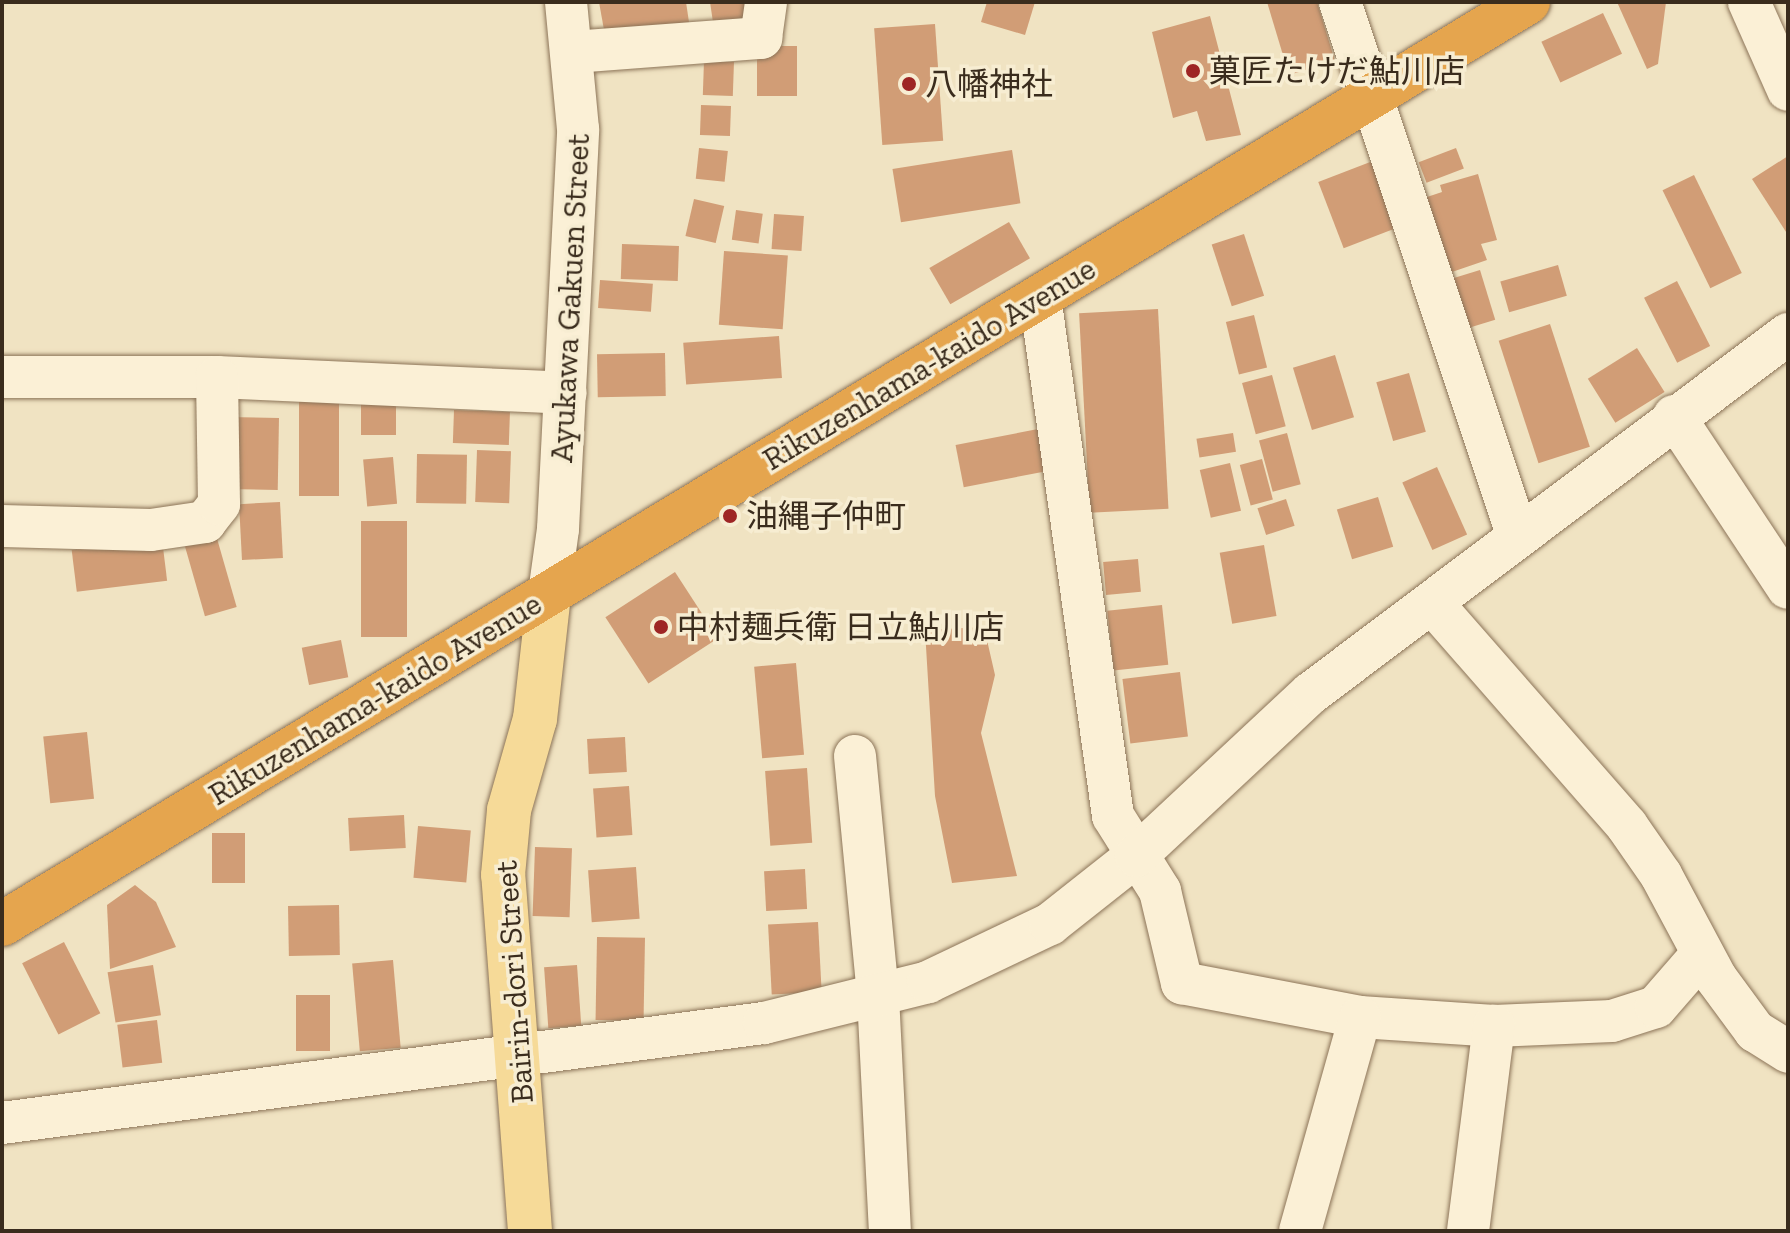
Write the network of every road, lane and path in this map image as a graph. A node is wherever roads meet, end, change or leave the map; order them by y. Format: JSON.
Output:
{"nodes":[{"id":1,"x":566,"y":2,"type":"edge"},
{"id":2,"x":766,"y":2,"type":"edge"},
{"id":3,"x":1340,"y":2,"type":"edge"},
{"id":4,"x":1528,"y":2,"type":"edge"},
{"id":5,"x":1749,"y":2,"type":"edge"},
{"id":6,"x":573,"y":52,"type":"junction"},
{"id":7,"x":1788,"y":90,"type":"edge"},
{"id":8,"x":1374,"y":94,"type":"junction"},
{"id":9,"x":1040,"y":297,"type":"junction"},
{"id":10,"x":1788,"y":334,"type":"edge"},
{"id":11,"x":2,"y":377,"type":"edge"},
{"id":12,"x":217,"y":377,"type":"junction"},
{"id":13,"x":566,"y":393,"type":"junction"},
{"id":14,"x":1674,"y":416,"type":"junction"},
{"id":15,"x":2,"y":526,"type":"edge"},
{"id":16,"x":1517,"y":534,"type":"junction"},
{"id":17,"x":1788,"y":588,"type":"edge"},
{"id":18,"x":549,"y":594,"type":"junction"},
{"id":19,"x":1432,"y":603,"type":"junction"},
{"id":20,"x":855,"y":756,"type":"dead end"},
{"id":21,"x":1136,"y":856,"type":"junction"},
{"id":22,"x":2,"y":924,"type":"edge"},
{"id":23,"x":1702,"y":954,"type":"junction"},
{"id":24,"x":878,"y":996,"type":"junction"},
{"id":25,"x":1360,"y":1017,"type":"junction"},
{"id":26,"x":1494,"y":1026,"type":"junction"},
{"id":27,"x":1788,"y":1052,"type":"edge"},
{"id":28,"x":517,"y":1054,"type":"junction"},
{"id":29,"x":2,"y":1123,"type":"edge"},
{"id":30,"x":530,"y":1231,"type":"edge"},
{"id":31,"x":890,"y":1231,"type":"edge"},
{"id":32,"x":1300,"y":1231,"type":"edge"},
{"id":33,"x":1468,"y":1231,"type":"edge"}],
"edges":[{"from":1,"to":6,"type":"street","name":"Ayukawa Gakuen Street"},
{"from":2,"to":6,"type":"street"},
{"from":3,"to":8,"type":"street"},
{"from":4,"to":8,"type":"highway","name":"Rikuzenhama-kaido Avenue"},
{"from":5,"to":7,"type":"street"},
{"from":6,"to":13,"type":"street","name":"Ayukawa Gakuen Street"},
{"from":8,"to":9,"type":"highway","name":"Rikuzenhama-kaido Avenue"},
{"from":8,"to":16,"type":"street"},
{"from":9,"to":18,"type":"highway","name":"Rikuzenhama-kaido Avenue"},
{"from":9,"to":21,"type":"street"},
{"from":10,"to":14,"type":"street"},
{"from":11,"to":12,"type":"street"},
{"from":12,"to":13,"type":"street"},
{"from":12,"to":15,"type":"street"},
{"from":13,"to":18,"type":"street","name":"Ayukawa Gakuen Street"},
{"from":14,"to":16,"type":"street"},
{"from":14,"to":17,"type":"street"},
{"from":16,"to":19,"type":"street"},
{"from":18,"to":22,"type":"highway","name":"Rikuzenhama-kaido Avenue"},
{"from":18,"to":28,"type":"main road","name":"Bairin-dori Street"},
{"from":19,"to":21,"type":"street"},
{"from":19,"to":23,"type":"street"},
{"from":20,"to":24,"type":"street"},
{"from":21,"to":24,"type":"street"},
{"from":21,"to":25,"type":"street"},
{"from":23,"to":26,"type":"street"},
{"from":23,"to":27,"type":"street"},
{"from":24,"to":28,"type":"street"},
{"from":24,"to":31,"type":"street"},
{"from":25,"to":26,"type":"street"},
{"from":25,"to":32,"type":"street"},
{"from":26,"to":33,"type":"street"},
{"from":28,"to":29,"type":"street"},
{"from":28,"to":30,"type":"main road","name":"Bairin-dori Street"}]}
